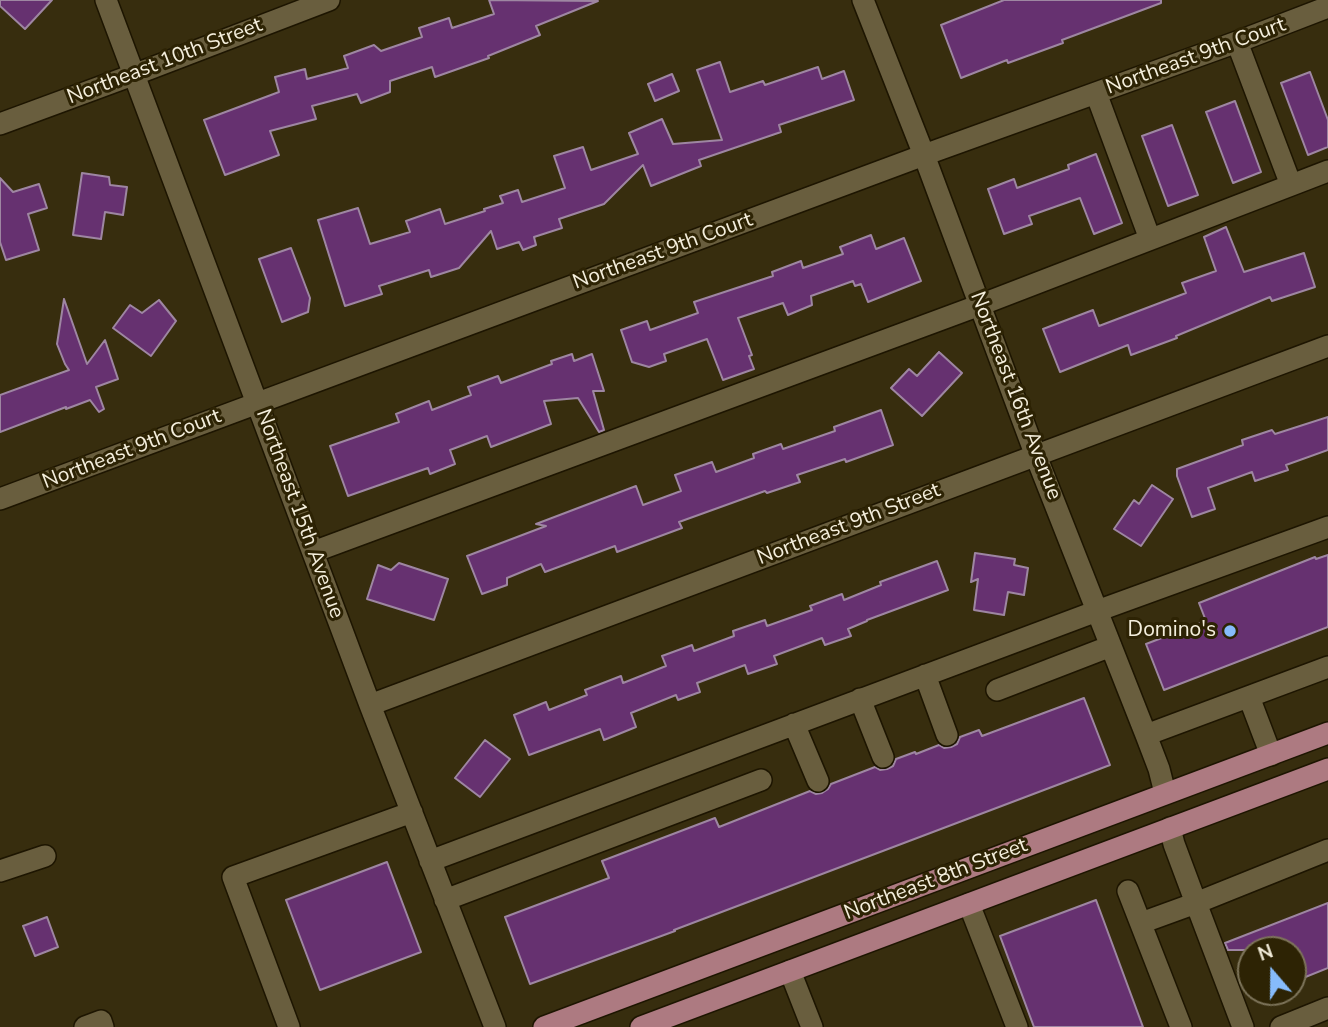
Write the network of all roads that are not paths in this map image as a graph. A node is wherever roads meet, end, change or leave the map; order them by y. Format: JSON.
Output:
{"nodes":[{"id":1,"x":106,"y":0,"type":"edge"},
{"id":2,"x":329,"y":0,"type":"edge"},
{"id":3,"x":872,"y":2,"type":"edge"},
{"id":4,"x":1328,"y":7,"type":"edge"},
{"id":5,"x":1237,"y":42,"type":"junction"},
{"id":6,"x":135,"y":74,"type":"junction"},
{"id":7,"x":1096,"y":93,"type":"junction"},
{"id":8,"x":0,"y":124,"type":"edge"},
{"id":9,"x":924,"y":155,"type":"junction"},
{"id":10,"x":1328,"y":171,"type":"edge"},
{"id":11,"x":1291,"y":185,"type":"junction"},
{"id":12,"x":1150,"y":239,"type":"junction"},
{"id":13,"x":980,"y":304,"type":"junction"},
{"id":14,"x":1328,"y":346,"type":"edge"},
{"id":15,"x":257,"y":402,"type":"junction"},
{"id":16,"x":1036,"y":456,"type":"junction"},
{"id":17,"x":0,"y":499,"type":"edge"},
{"id":18,"x":1328,"y":527,"type":"edge"},
{"id":19,"x":313,"y":552,"type":"junction"},
{"id":20,"x":1097,"y":611,"type":"junction"},
{"id":21,"x":1111,"y":646,"type":"junction"},
{"id":22,"x":1328,"y":667,"type":"edge"},
{"id":23,"x":925,"y":675,"type":"junction"},
{"id":24,"x":997,"y":691,"type":"dead end"},
{"id":25,"x":1249,"y":697,"type":"junction"},
{"id":26,"x":860,"y":699,"type":"junction"},
{"id":27,"x":370,"y":705,"type":"junction"},
{"id":28,"x":794,"y":724,"type":"junction"},
{"id":29,"x":1328,"y":733,"type":"edge"},
{"id":30,"x":1146,"y":735,"type":"junction"},
{"id":31,"x":947,"y":736,"type":"dead end"},
{"id":32,"x":1270,"y":755,"type":"junction"},
{"id":33,"x":883,"y":757,"type":"dead end"},
{"id":34,"x":1328,"y":769,"type":"edge"},
{"id":35,"x":761,"y":780,"type":"dead end"},
{"id":36,"x":818,"y":781,"type":"dead end"},
{"id":37,"x":1165,"y":793,"type":"junction"},
{"id":38,"x":412,"y":812,"type":"junction"},
{"id":39,"x":1170,"y":828,"type":"junction"},
{"id":40,"x":1328,"y":850,"type":"edge"},
{"id":41,"x":45,"y":856,"type":"dead end"},
{"id":42,"x":430,"y":860,"type":"junction"},
{"id":43,"x":0,"y":872,"type":"edge"},
{"id":44,"x":1128,"y":891,"type":"dead end"},
{"id":45,"x":445,"y":900,"type":"junction"},
{"id":46,"x":1196,"y":903,"type":"junction"},
{"id":47,"x":969,"y":904,"type":"junction"},
{"id":48,"x":1141,"y":923,"type":"junction"},
{"id":49,"x":778,"y":940,"type":"junction"},
{"id":50,"x":790,"y":971,"type":"junction"},
{"id":51,"x":1328,"y":1008,"type":"edge"},
{"id":52,"x":85,"y":1027,"type":"edge"},
{"id":53,"x":103,"y":1027,"type":"edge"},
{"id":54,"x":289,"y":1027,"type":"edge"},
{"id":55,"x":495,"y":1027,"type":"edge"},
{"id":56,"x":544,"y":1027,"type":"edge"},
{"id":57,"x":641,"y":1027,"type":"edge"},
{"id":58,"x":812,"y":1027,"type":"edge"},
{"id":59,"x":1017,"y":1027,"type":"edge"},
{"id":60,"x":1181,"y":1027,"type":"edge"},
{"id":61,"x":1243,"y":1027,"type":"edge"},
{"id":62,"x":1281,"y":1027,"type":"edge"}],
"edges":[{"from":1,"to":6,"type":"street","name":"Northeast 15th Avenue"},
{"from":2,"to":6,"type":"street","name":"Northeast 10th Street"},
{"from":3,"to":9,"type":"street","name":"Northeast 16th Avenue"},
{"from":4,"to":5,"type":"street","name":"Northeast 9th Court"},
{"from":5,"to":7,"type":"street","name":"Northeast 9th Court"},
{"from":5,"to":11,"type":"street"},
{"from":6,"to":8,"type":"street","name":"Northeast 10th Street"},
{"from":6,"to":15,"type":"street","name":"Northeast 15th Avenue"},
{"from":7,"to":9,"type":"street","name":"Northeast 9th Court"},
{"from":7,"to":12,"type":"street"},
{"from":9,"to":13,"type":"street","name":"Northeast 16th Avenue"},
{"from":9,"to":15,"type":"street","name":"Northeast 9th Court"},
{"from":10,"to":11,"type":"street"},
{"from":11,"to":12,"type":"street"},
{"from":12,"to":13,"type":"street"},
{"from":13,"to":16,"type":"street","name":"Northeast 16th Avenue"},
{"from":13,"to":19,"type":"street"},
{"from":14,"to":16,"type":"street","name":"Northeast 9th Street"},
{"from":15,"to":17,"type":"street","name":"Northeast 9th Court"},
{"from":15,"to":19,"type":"street","name":"Northeast 15th Avenue"},
{"from":16,"to":20,"type":"street","name":"Northeast 16th Avenue"},
{"from":16,"to":27,"type":"street","name":"Northeast 9th Street"},
{"from":18,"to":20,"type":"street"},
{"from":19,"to":27,"type":"street","name":"Northeast 15th Avenue"},
{"from":20,"to":21,"type":"street","name":"Northeast 16th Avenue"},
{"from":20,"to":23,"type":"street"},
{"from":21,"to":24,"type":"street"},
{"from":21,"to":30,"type":"street","name":"Northeast 16th Avenue"},
{"from":22,"to":25,"type":"street"},
{"from":23,"to":26,"type":"street"},
{"from":23,"to":31,"type":"street"},
{"from":25,"to":30,"type":"street"},
{"from":25,"to":32,"type":"street"},
{"from":26,"to":28,"type":"street"},
{"from":26,"to":33,"type":"street"},
{"from":27,"to":38,"type":"street","name":"Northeast 15th Avenue"},
{"from":28,"to":36,"type":"street"},
{"from":28,"to":42,"type":"street"},
{"from":29,"to":32,"type":"main road","name":"Northeast 8th Street"},
{"from":30,"to":37,"type":"street","name":"Northeast 16th Avenue"},
{"from":32,"to":37,"type":"main road","name":"Northeast 8th Street"},
{"from":34,"to":39,"type":"main road","name":"Northeast 8th Street"},
{"from":35,"to":45,"type":"street"},
{"from":37,"to":39,"type":"main road"},
{"from":37,"to":49,"type":"main road","name":"Northeast 8th Street"},
{"from":38,"to":42,"type":"street","name":"Northeast 15th Avenue"},
{"from":38,"to":54,"type":"street"},
{"from":39,"to":46,"type":"street"},
{"from":39,"to":47,"type":"main road","name":"Northeast 8th Street"},
{"from":40,"to":46,"type":"street"},
{"from":41,"to":43,"type":"street"},
{"from":42,"to":45,"type":"street","name":"Northeast 15th Avenue"},
{"from":44,"to":48,"type":"street"},
{"from":45,"to":55,"type":"street","name":"Northeast 15th Avenue"},
{"from":46,"to":48,"type":"street"},
{"from":46,"to":61,"type":"street"},
{"from":47,"to":50,"type":"main road","name":"Northeast 8th Street"},
{"from":47,"to":59,"type":"street"},
{"from":48,"to":60,"type":"street"},
{"from":49,"to":50,"type":"main road"},
{"from":49,"to":56,"type":"main road","name":"Northeast 8th Street"},
{"from":50,"to":57,"type":"main road","name":"Northeast 8th Street"},
{"from":50,"to":58,"type":"street"},
{"from":51,"to":62,"type":"street"},
{"from":52,"to":53,"type":"street"}]}
